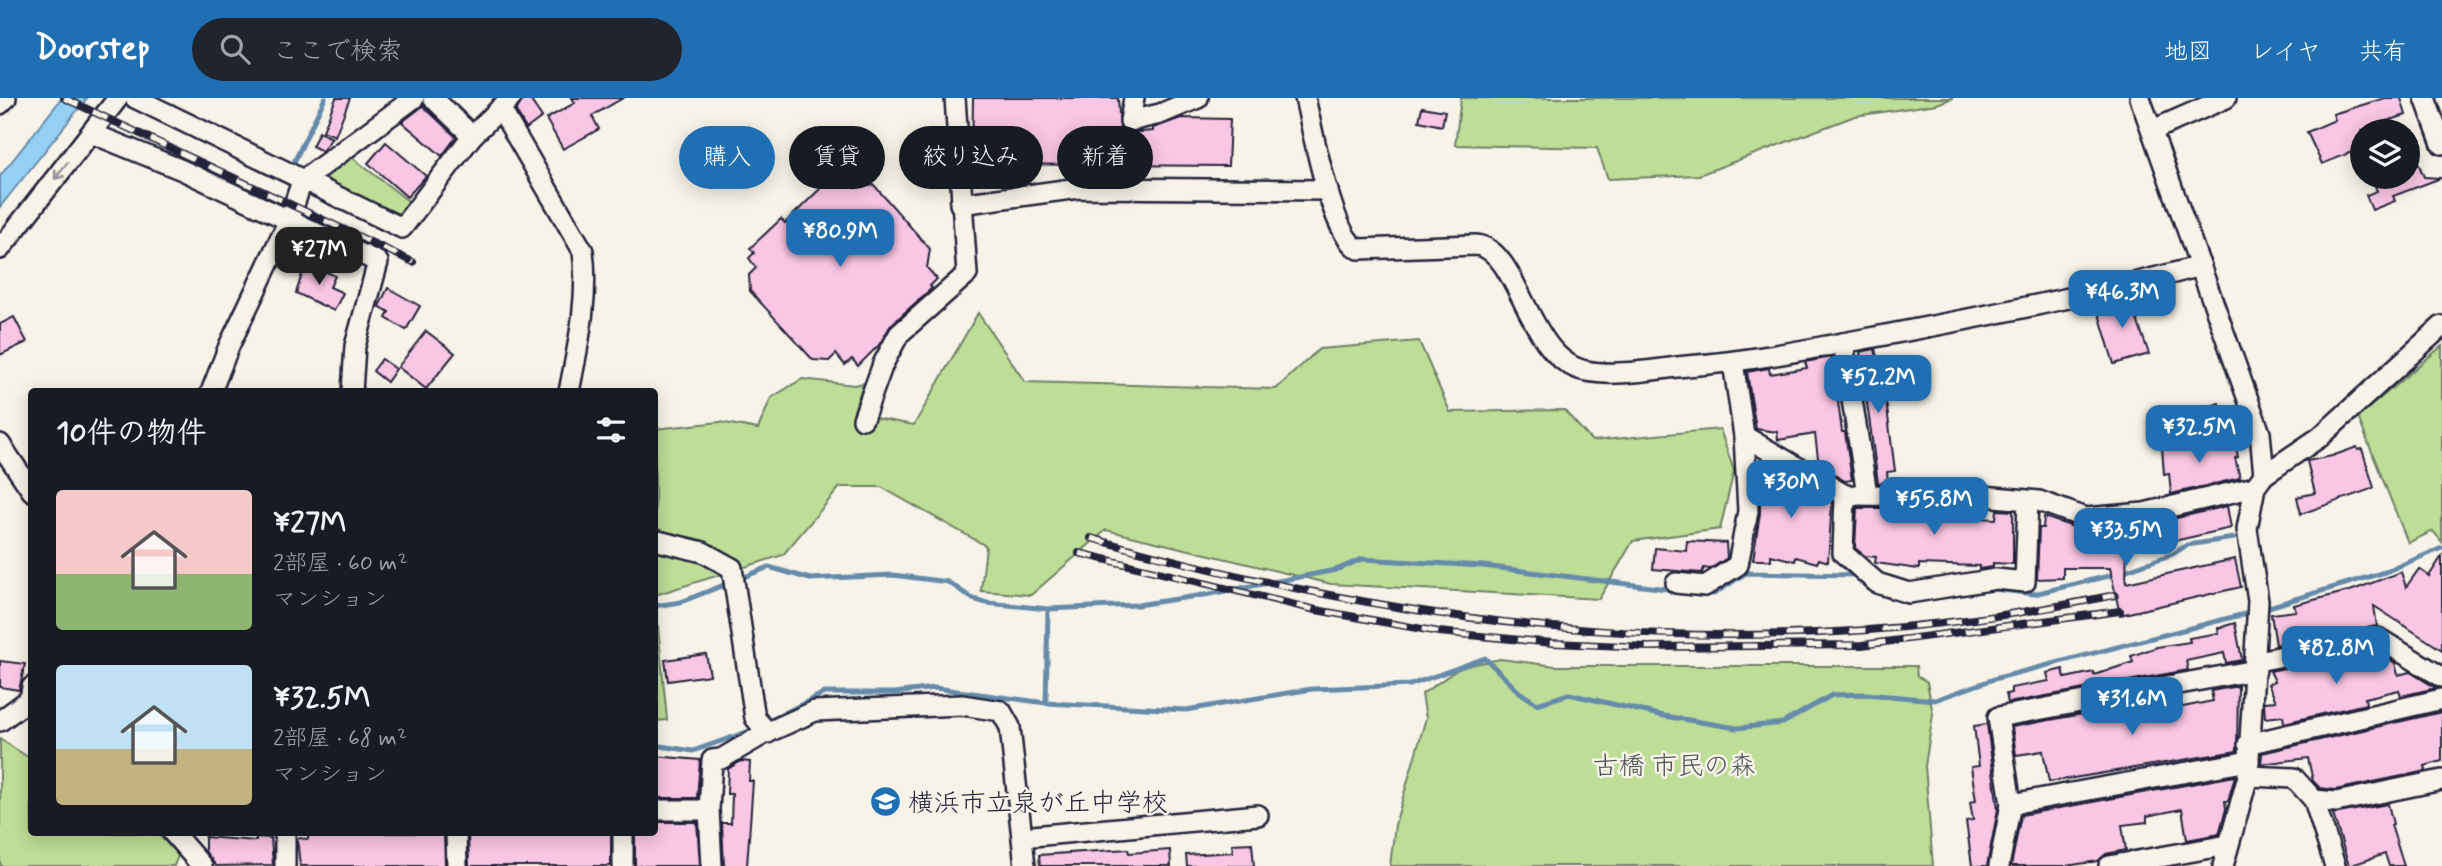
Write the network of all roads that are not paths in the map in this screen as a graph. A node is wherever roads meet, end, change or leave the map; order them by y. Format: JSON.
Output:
{"nodes":[{"id":1,"x":6,"y":98,"type":"edge"},
{"id":2,"x":118,"y":98,"type":"edge"},
{"id":3,"x":135,"y":98,"type":"edge"},
{"id":4,"x":414,"y":98,"type":"edge"},
{"id":5,"x":433,"y":98,"type":"edge"},
{"id":6,"x":955,"y":98,"type":"edge"},
{"id":7,"x":1134,"y":98,"type":"edge"},
{"id":8,"x":1198,"y":98,"type":"edge"},
{"id":9,"x":1305,"y":98,"type":"edge"},
{"id":10,"x":2140,"y":98,"type":"edge"},
{"id":11,"x":2225,"y":98,"type":"edge"},
{"id":12,"x":2425,"y":98,"type":"edge"},
{"id":13,"x":506,"y":103,"type":"edge"},
{"id":14,"x":0,"y":104,"type":"edge"},
{"id":15,"x":2153,"y":130,"type":"junction"},
{"id":16,"x":91,"y":133,"type":"junction"},
{"id":17,"x":472,"y":136,"type":"junction"},
{"id":18,"x":2442,"y":144,"type":"edge"},
{"id":19,"x":302,"y":181,"type":"junction"},
{"id":20,"x":1328,"y":190,"type":"junction"},
{"id":21,"x":960,"y":204,"type":"junction"},
{"id":22,"x":289,"y":220,"type":"junction"},
{"id":23,"x":0,"y":248,"type":"edge"},
{"id":24,"x":2201,"y":266,"type":"junction"},
{"id":25,"x":2442,"y":326,"type":"edge"},
{"id":26,"x":1843,"y":343,"type":"junction"},
{"id":27,"x":1733,"y":362,"type":"junction"},
{"id":28,"x":213,"y":388,"type":"edge"},
{"id":29,"x":352,"y":388,"type":"edge"},
{"id":30,"x":570,"y":388,"type":"edge"},
{"id":31,"x":863,"y":419,"type":"dead end"},
{"id":32,"x":1744,"y":436,"type":"junction"},
{"id":33,"x":0,"y":444,"type":"edge"},
{"id":34,"x":2260,"y":481,"type":"junction"},
{"id":35,"x":28,"y":485,"type":"edge"},
{"id":36,"x":1867,"y":494,"type":"junction"},
{"id":37,"x":1845,"y":495,"type":"junction"},
{"id":38,"x":2028,"y":501,"type":"junction"},
{"id":39,"x":658,"y":541,"type":"edge"},
{"id":40,"x":1676,"y":583,"type":"dead end"},
{"id":41,"x":2256,"y":666,"type":"junction"},
{"id":42,"x":2442,"y":677,"type":"edge"},
{"id":43,"x":28,"y":698,"type":"edge"},
{"id":44,"x":2442,"y":699,"type":"edge"},
{"id":45,"x":0,"y":721,"type":"edge"},
{"id":46,"x":768,"y":733,"type":"junction"},
{"id":47,"x":2248,"y":760,"type":"junction"},
{"id":48,"x":2442,"y":780,"type":"edge"},
{"id":49,"x":2315,"y":800,"type":"junction"},
{"id":50,"x":2011,"y":804,"type":"junction"},
{"id":51,"x":658,"y":810,"type":"edge"},
{"id":52,"x":709,"y":810,"type":"junction"},
{"id":53,"x":1258,"y":815,"type":"dead end"},
{"id":54,"x":176,"y":836,"type":"edge"},
{"id":55,"x":285,"y":836,"type":"edge"},
{"id":56,"x":456,"y":836,"type":"edge"},
{"id":57,"x":623,"y":836,"type":"edge"},
{"id":58,"x":1022,"y":837,"type":"junction"},
{"id":59,"x":2228,"y":845,"type":"junction"},
{"id":60,"x":202,"y":866,"type":"edge"},
{"id":61,"x":285,"y":866,"type":"edge"},
{"id":62,"x":457,"y":866,"type":"edge"},
{"id":63,"x":622,"y":866,"type":"edge"},
{"id":64,"x":712,"y":866,"type":"edge"},
{"id":65,"x":1025,"y":866,"type":"edge"},
{"id":66,"x":1999,"y":866,"type":"edge"},
{"id":67,"x":2109,"y":866,"type":"edge"},
{"id":68,"x":2223,"y":866,"type":"edge"},
{"id":69,"x":2335,"y":866,"type":"edge"}],
"edges":[{"from":1,"to":14,"type":"street"},
{"from":2,"to":16,"type":"street"},
{"from":3,"to":19,"type":"street"},
{"from":4,"to":19,"type":"street"},
{"from":5,"to":17,"type":"street"},
{"from":6,"to":21,"type":"street"},
{"from":7,"to":8,"type":"street"},
{"from":9,"to":20,"type":"street"},
{"from":10,"to":15,"type":"street"},
{"from":11,"to":15,"type":"street"},
{"from":12,"to":18,"type":"street"},
{"from":13,"to":17,"type":"street"},
{"from":13,"to":30,"type":"street"},
{"from":15,"to":24,"type":"street"},
{"from":16,"to":22,"type":"street"},
{"from":16,"to":23,"type":"street","one_way":true},
{"from":17,"to":19,"type":"street"},
{"from":19,"to":22,"type":"street"},
{"from":20,"to":21,"type":"street"},
{"from":20,"to":27,"type":"street"},
{"from":21,"to":31,"type":"street"},
{"from":22,"to":28,"type":"street"},
{"from":22,"to":29,"type":"street"},
{"from":24,"to":26,"type":"street"},
{"from":24,"to":34,"type":"street"},
{"from":25,"to":34,"type":"street"},
{"from":26,"to":27,"type":"street"},
{"from":26,"to":36,"type":"street"},
{"from":27,"to":32,"type":"street"},
{"from":32,"to":37,"type":"street"},
{"from":32,"to":40,"type":"street"},
{"from":33,"to":35,"type":"street"},
{"from":34,"to":38,"type":"street"},
{"from":34,"to":41,"type":"street"},
{"from":36,"to":37,"type":"street"},
{"from":36,"to":38,"type":"street"},
{"from":37,"to":38,"type":"street"},
{"from":39,"to":46,"type":"street"},
{"from":41,"to":42,"type":"street"},
{"from":41,"to":47,"type":"street"},
{"from":41,"to":50,"type":"street"},
{"from":43,"to":45,"type":"street"},
{"from":44,"to":47,"type":"street"},
{"from":46,"to":52,"type":"street"},
{"from":46,"to":58,"type":"street"},
{"from":47,"to":49,"type":"street"},
{"from":47,"to":50,"type":"street"},
{"from":47,"to":59,"type":"street"},
{"from":48,"to":49,"type":"street"},
{"from":49,"to":69,"type":"street"},
{"from":50,"to":66,"type":"street"},
{"from":51,"to":52,"type":"street"},
{"from":52,"to":64,"type":"street"},
{"from":53,"to":58,"type":"street"},
{"from":54,"to":60,"type":"street"},
{"from":55,"to":61,"type":"street"},
{"from":56,"to":62,"type":"street"},
{"from":57,"to":63,"type":"street"},
{"from":58,"to":65,"type":"street"},
{"from":59,"to":67,"type":"street"},
{"from":59,"to":68,"type":"street"}]}
